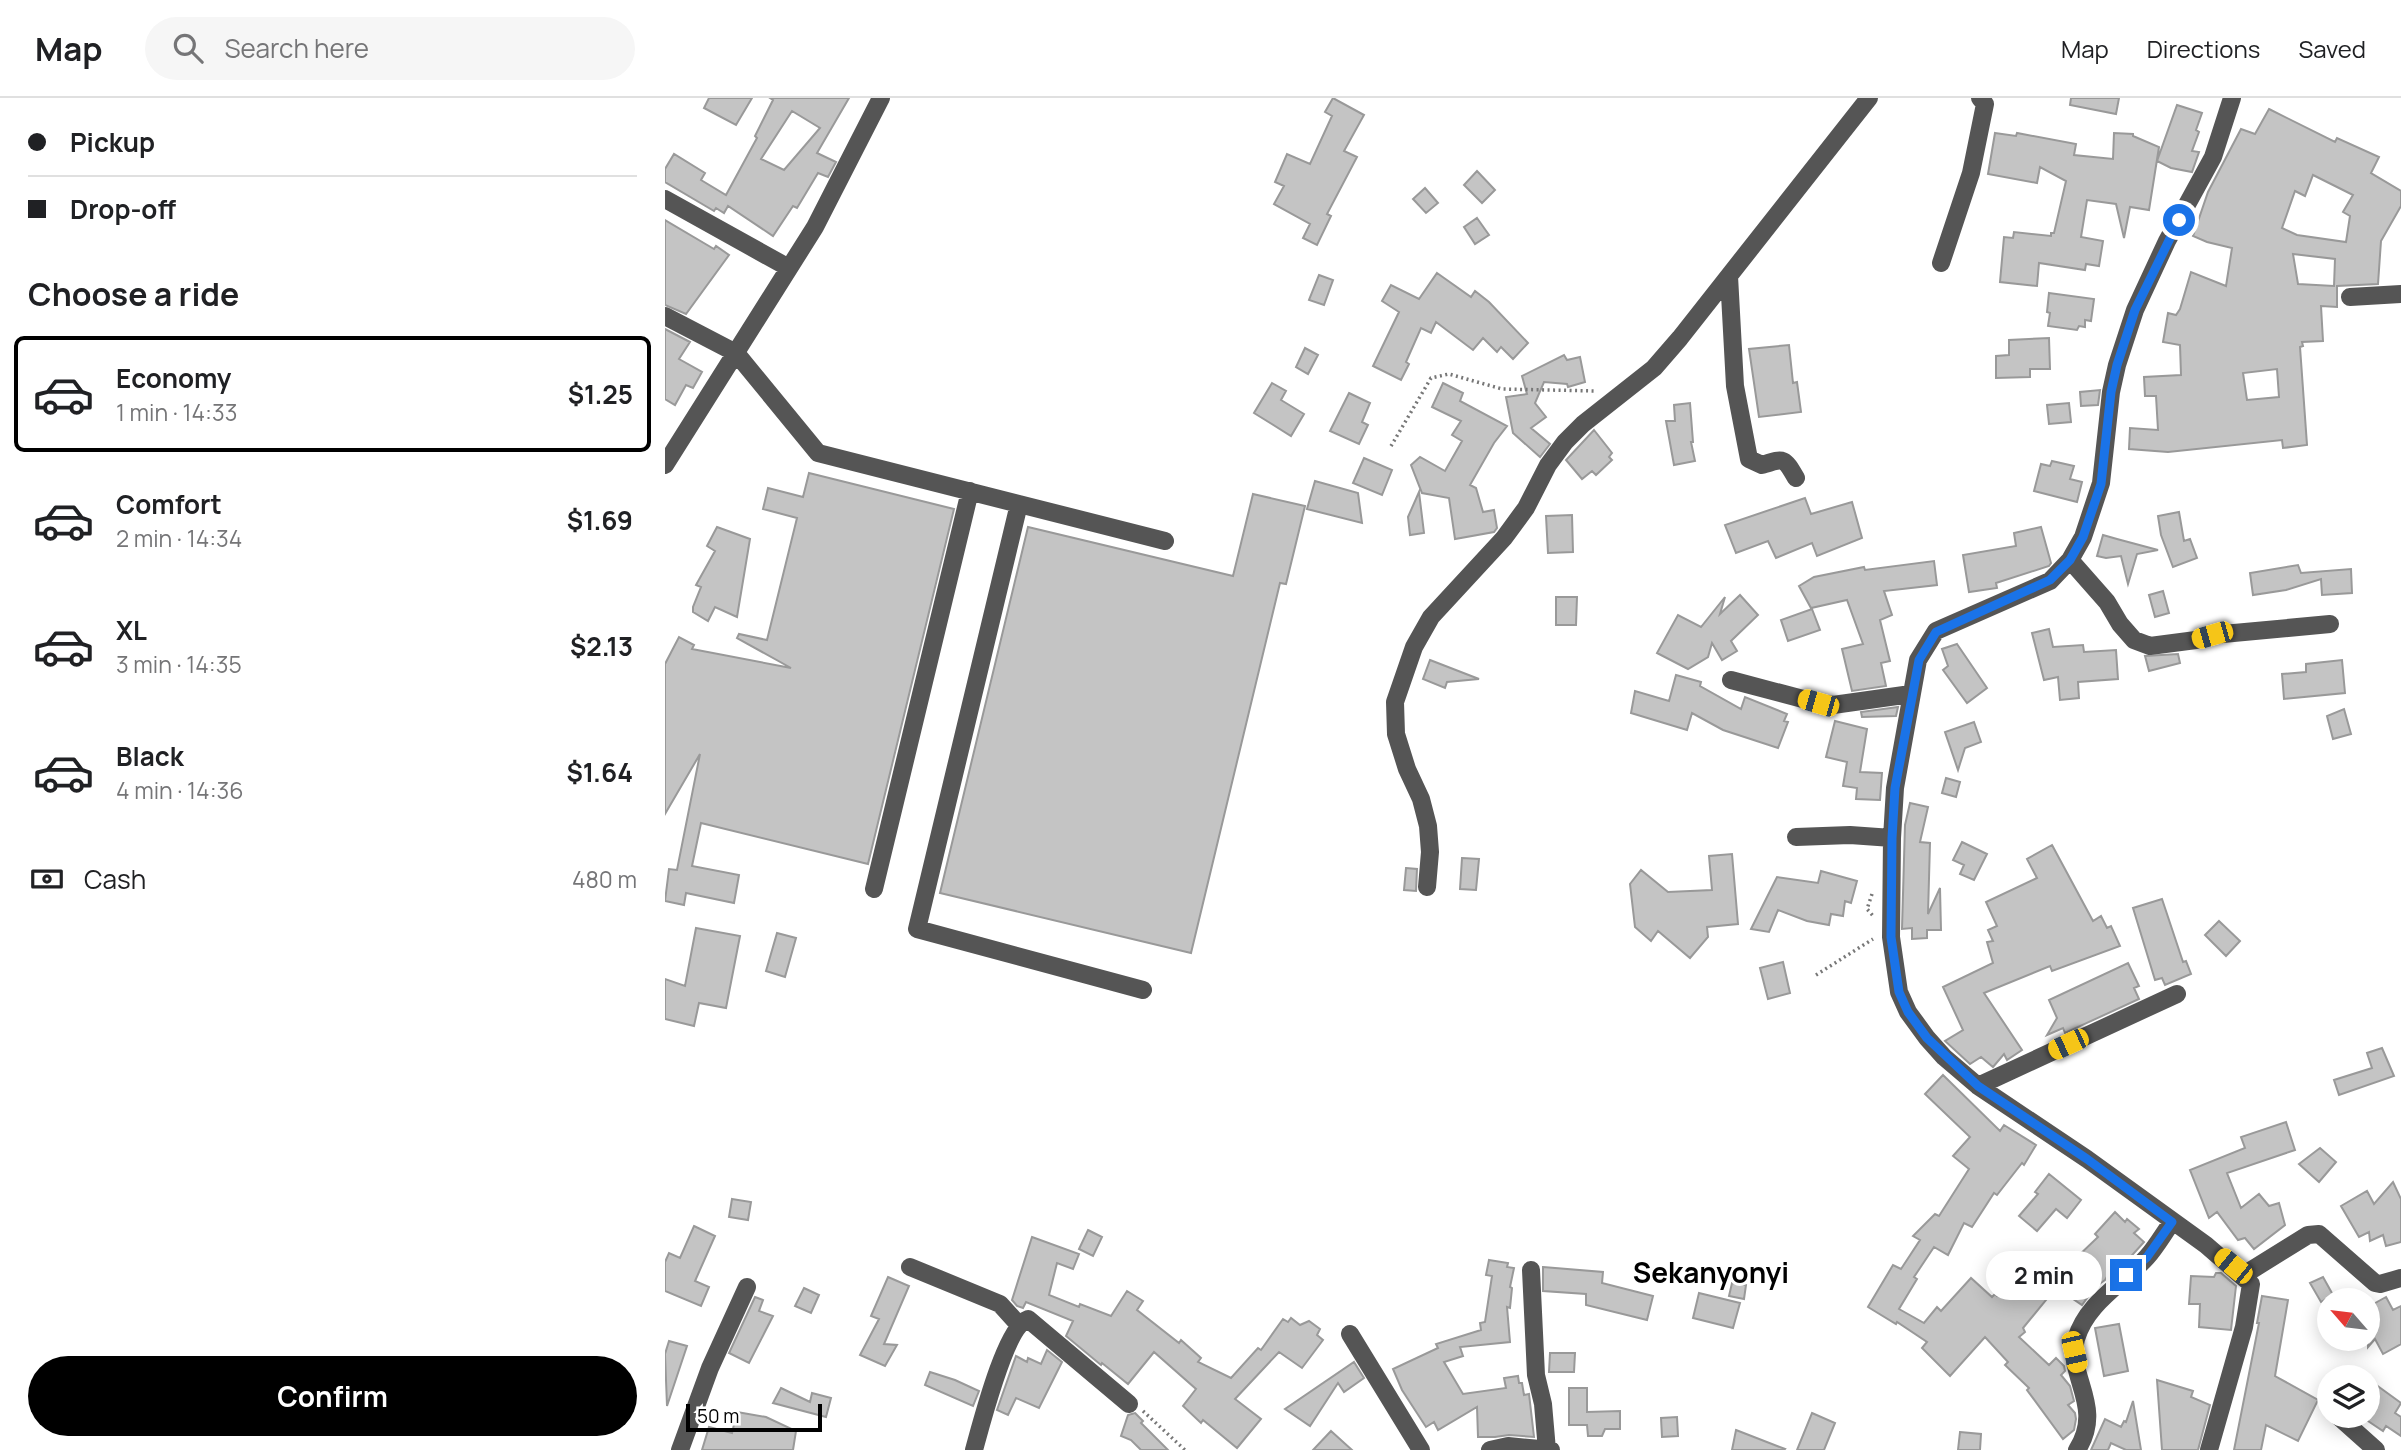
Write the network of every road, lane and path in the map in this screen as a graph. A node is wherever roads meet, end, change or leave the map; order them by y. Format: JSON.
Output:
{"nodes":[{"id":1,"x":881,"y":98,"type":"edge"},
{"id":2,"x":1869,"y":98,"type":"edge"},
{"id":3,"x":1980,"y":98,"type":"edge"},
{"id":4,"x":2232,"y":98,"type":"edge"},
{"id":5,"x":665,"y":199,"type":"edge"},
{"id":6,"x":1941,"y":262,"type":"dead end"},
{"id":7,"x":789,"y":268,"type":"junction"},
{"id":8,"x":1729,"y":276,"type":"junction"},
{"id":9,"x":2401,"y":294,"type":"edge"},
{"id":10,"x":2350,"y":297,"type":"dead end"},
{"id":11,"x":665,"y":316,"type":"edge"},
{"id":12,"x":736,"y":353,"type":"junction"},
{"id":13,"x":1626,"y":391,"type":"junction"},
{"id":14,"x":1391,"y":446,"type":"dead end"},
{"id":15,"x":665,"y":465,"type":"edge"},
{"id":16,"x":1796,"y":478,"type":"dead end"},
{"id":17,"x":970,"y":491,"type":"junction"},
{"id":18,"x":1019,"y":504,"type":"junction"},
{"id":19,"x":1165,"y":541,"type":"dead end"},
{"id":20,"x":2070,"y":560,"type":"junction"},
{"id":21,"x":2330,"y":624,"type":"dead end"},
{"id":22,"x":1731,"y":680,"type":"dead end"},
{"id":23,"x":1911,"y":694,"type":"junction"},
{"id":24,"x":1796,"y":837,"type":"dead end"},
{"id":25,"x":1892,"y":838,"type":"junction"},
{"id":26,"x":1427,"y":887,"type":"dead end"},
{"id":27,"x":874,"y":889,"type":"dead end"},
{"id":28,"x":1880,"y":934,"type":"dead end"},
{"id":29,"x":1816,"y":975,"type":"dead end"},
{"id":30,"x":1143,"y":990,"type":"dead end"},
{"id":31,"x":2177,"y":994,"type":"dead end"},
{"id":32,"x":1978,"y":1086,"type":"junction"},
{"id":33,"x":2172,"y":1222,"type":"junction"},
{"id":34,"x":910,"y":1268,"type":"dead end"},
{"id":35,"x":1531,"y":1270,"type":"dead end"},
{"id":36,"x":2242,"y":1276,"type":"junction"},
{"id":37,"x":2401,"y":1278,"type":"edge"},
{"id":38,"x":747,"y":1286,"type":"dead end"},
{"id":39,"x":1019,"y":1325,"type":"junction"},
{"id":40,"x":1350,"y":1334,"type":"dead end"},
{"id":41,"x":1129,"y":1404,"type":"joint"},
{"id":42,"x":2351,"y":1428,"type":"edge"},
{"id":43,"x":680,"y":1450,"type":"edge"},
{"id":44,"x":974,"y":1450,"type":"edge"},
{"id":45,"x":1185,"y":1450,"type":"edge"},
{"id":46,"x":1421,"y":1450,"type":"edge"},
{"id":47,"x":1490,"y":1450,"type":"edge"},
{"id":48,"x":1549,"y":1450,"type":"edge"},
{"id":49,"x":2077,"y":1450,"type":"edge"},
{"id":50,"x":2209,"y":1450,"type":"edge"},
{"id":51,"x":2376,"y":1450,"type":"edge"}],
"edges":[{"from":1,"to":7,"type":"street"},
{"from":2,"to":8,"type":"street"},
{"from":3,"to":6,"type":"street"},
{"from":4,"to":20,"type":"street"},
{"from":5,"to":7,"type":"street"},
{"from":7,"to":12,"type":"street"},
{"from":8,"to":13,"type":"street"},
{"from":8,"to":16,"type":"street"},
{"from":9,"to":10,"type":"street"},
{"from":11,"to":12,"type":"street"},
{"from":12,"to":15,"type":"street"},
{"from":12,"to":17,"type":"street"},
{"from":13,"to":14,"type":"path"},
{"from":13,"to":26,"type":"street"},
{"from":17,"to":18,"type":"street"},
{"from":17,"to":27,"type":"street"},
{"from":18,"to":19,"type":"street"},
{"from":18,"to":30,"type":"street"},
{"from":20,"to":21,"type":"street"},
{"from":20,"to":23,"type":"street"},
{"from":22,"to":23,"type":"street"},
{"from":23,"to":25,"type":"street"},
{"from":24,"to":25,"type":"street"},
{"from":25,"to":32,"type":"street"},
{"from":28,"to":29,"type":"path"},
{"from":31,"to":32,"type":"street"},
{"from":32,"to":33,"type":"street"},
{"from":33,"to":36,"type":"street"},
{"from":33,"to":49,"type":"street"},
{"from":34,"to":39,"type":"street"},
{"from":35,"to":48,"type":"street"},
{"from":36,"to":37,"type":"street"},
{"from":36,"to":50,"type":"street"},
{"from":38,"to":43,"type":"street"},
{"from":39,"to":41,"type":"street"},
{"from":39,"to":44,"type":"street"},
{"from":40,"to":46,"type":"street"},
{"from":41,"to":45,"type":"path"},
{"from":42,"to":51,"type":"street"},
{"from":47,"to":48,"type":"street"}]}
